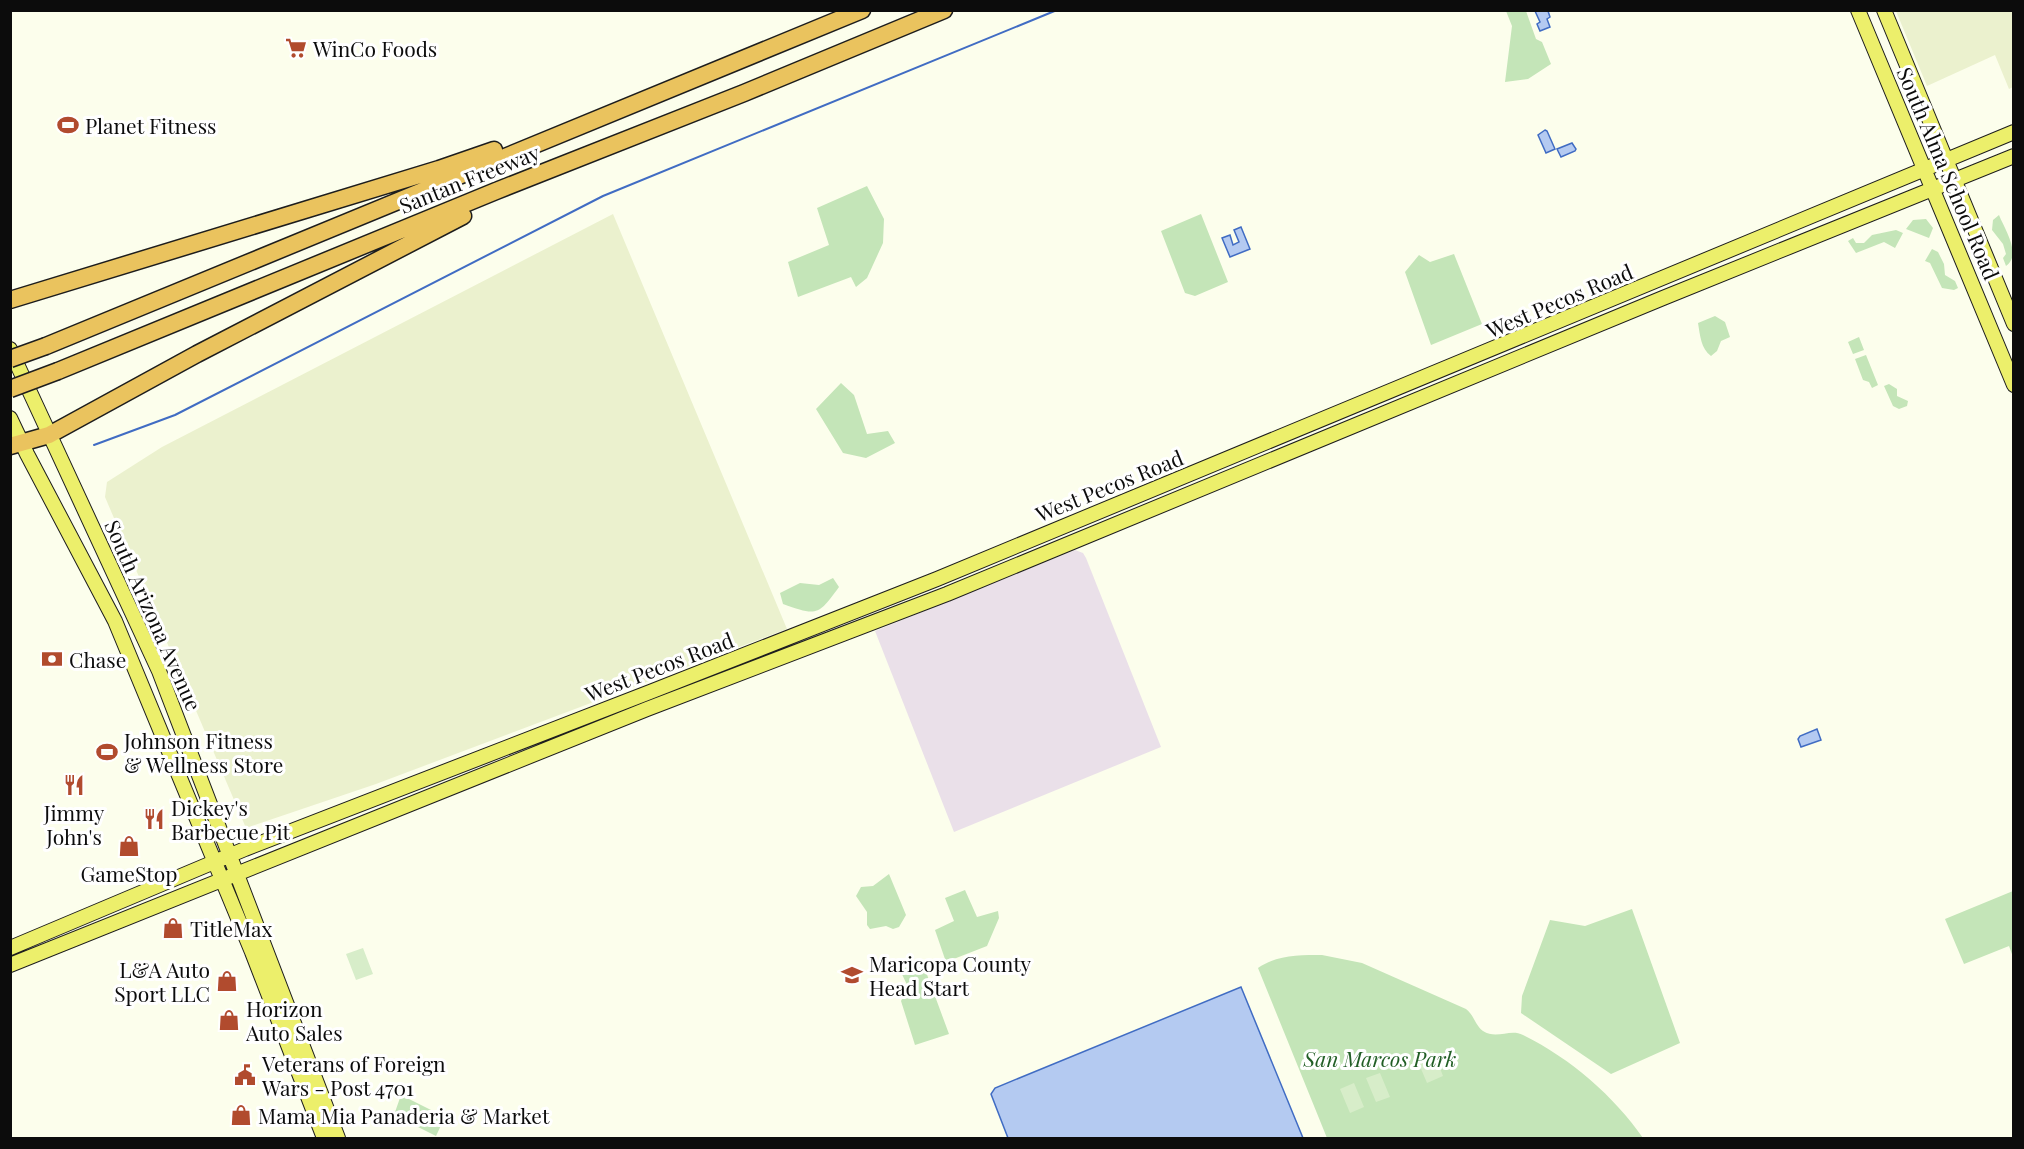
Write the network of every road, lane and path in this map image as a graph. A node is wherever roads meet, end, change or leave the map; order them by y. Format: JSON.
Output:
{"nodes":[{"id":1,"x":862,"y":10,"type":"edge"},
{"id":2,"x":944,"y":10,"type":"edge"},
{"id":3,"x":1858,"y":10,"type":"edge"},
{"id":4,"x":1884,"y":10,"type":"edge"},
{"id":5,"x":603,"y":116,"type":"junction"},
{"id":6,"x":2013,"y":132,"type":"edge"},
{"id":7,"x":585,"y":156,"type":"junction"},
{"id":8,"x":2013,"y":156,"type":"edge"},
{"id":9,"x":1946,"y":160,"type":"junction"},
{"id":10,"x":1925,"y":169,"type":"junction"},
{"id":11,"x":1954,"y":181,"type":"junction"},
{"id":12,"x":1933,"y":190,"type":"junction"},
{"id":13,"x":10,"y":300,"type":"edge"},
{"id":14,"x":2013,"y":324,"type":"edge"},
{"id":15,"x":10,"y":349,"type":"edge"},
{"id":16,"x":10,"y":359,"type":"edge"},
{"id":17,"x":2013,"y":385,"type":"edge"},
{"id":18,"x":10,"y":389,"type":"edge"},
{"id":19,"x":10,"y":418,"type":"edge"},
{"id":20,"x":49,"y":435,"type":"junction"},
{"id":21,"x":16,"y":444,"type":"edge"},
{"id":22,"x":871,"y":606,"type":"junction"},
{"id":23,"x":826,"y":641,"type":"junction"},
{"id":24,"x":230,"y":855,"type":"junction"},
{"id":25,"x":215,"y":861,"type":"junction"},
{"id":26,"x":238,"y":874,"type":"junction"},
{"id":27,"x":223,"y":880,"type":"junction"},
{"id":28,"x":10,"y":948,"type":"edge"},
{"id":29,"x":11,"y":963,"type":"edge"},
{"id":30,"x":324,"y":1138,"type":"edge"},
{"id":31,"x":338,"y":1138,"type":"edge"}],
"edges":[{"from":1,"to":5,"type":"highway","name":"Santan Freeway"},
{"from":2,"to":7,"type":"highway","name":"Santan Freeway"},
{"from":3,"to":10,"type":"main road","name":"South Alma School Road"},
{"from":4,"to":9,"type":"main road","name":"South Alma School Road"},
{"from":5,"to":13,"type":"highway"},
{"from":5,"to":16,"type":"highway","name":"Santan Freeway","bridge":true},
{"from":6,"to":9,"type":"main road","name":"West Pecos Road"},
{"from":7,"to":18,"type":"highway","name":"Santan Freeway","bridge":true},
{"from":7,"to":20,"type":"highway"},
{"from":8,"to":11,"type":"main road","name":"West Pecos Road"},
{"from":9,"to":10,"type":"main road","name":"West Pecos Road"},
{"from":9,"to":11,"type":"main road","name":"South Alma School Road"},
{"from":10,"to":12,"type":"main road","name":"South Alma School Road"},
{"from":10,"to":22,"type":"main road","name":"West Pecos Road"},
{"from":11,"to":12,"type":"main road","name":"West Pecos Road"},
{"from":11,"to":14,"type":"main road","name":"South Alma School Road"},
{"from":12,"to":17,"type":"main road","name":"South Alma School Road"},
{"from":12,"to":23,"type":"main road","name":"West Pecos Road"},
{"from":15,"to":20,"type":"main road","name":"South Arizona Avenue"},
{"from":19,"to":21,"type":"main road","name":"South Arizona Avenue"},
{"from":20,"to":21,"type":"highway"},
{"from":20,"to":24,"type":"main road","name":"South Arizona Avenue"},
{"from":21,"to":25,"type":"main road","name":"South Arizona Avenue"},
{"from":22,"to":23,"type":"main road"},
{"from":22,"to":24,"type":"main road","name":"West Pecos Road"},
{"from":23,"to":26,"type":"main road","name":"West Pecos Road"},
{"from":24,"to":25,"type":"main road","name":"West Pecos Road"},
{"from":24,"to":26,"type":"main road","name":"South Arizona Avenue"},
{"from":25,"to":27,"type":"main road","name":"South Arizona Avenue"},
{"from":25,"to":28,"type":"main road","name":"West Pecos Road"},
{"from":26,"to":27,"type":"main road","name":"West Pecos Road"},
{"from":26,"to":31,"type":"main road","name":"South Arizona Avenue"},
{"from":27,"to":29,"type":"main road","name":"West Pecos Road"},
{"from":27,"to":30,"type":"main road","name":"South Arizona Avenue"}]}
